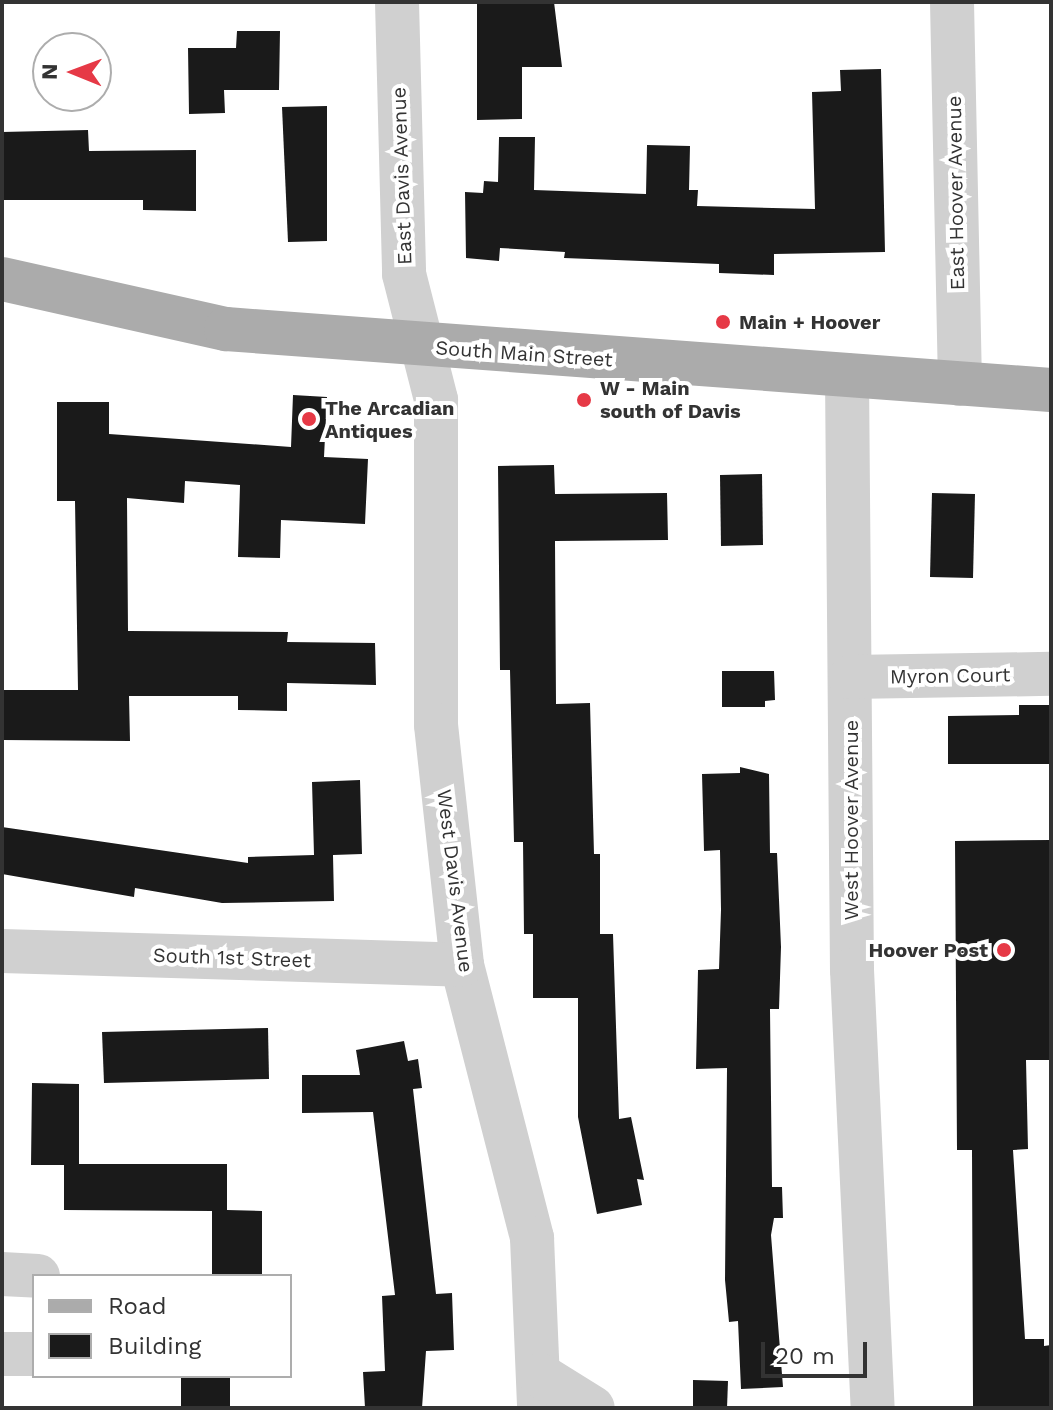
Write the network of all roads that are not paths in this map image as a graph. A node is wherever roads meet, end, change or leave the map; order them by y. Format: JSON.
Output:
{"nodes":[{"id":1,"x":397,"y":2,"type":"edge"},
{"id":2,"x":952,"y":2,"type":"edge"},
{"id":3,"x":2,"y":279,"type":"edge"},
{"id":4,"x":422,"y":348,"type":"junction"},
{"id":5,"x":847,"y":375,"type":"junction"},
{"id":6,"x":960,"y":384,"type":"junction"},
{"id":7,"x":1051,"y":390,"type":"edge"},
{"id":8,"x":1051,"y":674,"type":"edge"},
{"id":9,"x":850,"y":677,"type":"junction"},
{"id":10,"x":2,"y":951,"type":"edge"},
{"id":11,"x":462,"y":965,"type":"junction"},
{"id":12,"x":2,"y":1274,"type":"edge"},
{"id":13,"x":32,"y":1276,"type":"edge"},
{"id":14,"x":2,"y":1354,"type":"edge"},
{"id":15,"x":32,"y":1354,"type":"edge"},
{"id":16,"x":540,"y":1391,"type":"edge"},
{"id":17,"x":593,"y":1408,"type":"edge"},
{"id":18,"x":873,"y":1408,"type":"edge"}],
"edges":[{"from":1,"to":4,"type":"street","name":"East Davis Avenue"},
{"from":2,"to":6,"type":"street","name":"East Hoover Avenue"},
{"from":3,"to":4,"type":"main road","name":"South Main Street"},
{"from":4,"to":5,"type":"main road","name":"South Main Street"},
{"from":4,"to":11,"type":"street","name":"West Davis Avenue"},
{"from":5,"to":6,"type":"main road","name":"South Main Street"},
{"from":5,"to":9,"type":"street","name":"West Hoover Avenue"},
{"from":6,"to":7,"type":"main road","name":"South Main Street"},
{"from":8,"to":9,"type":"street","name":"Myron Court"},
{"from":9,"to":18,"type":"street","name":"West Hoover Avenue"},
{"from":10,"to":11,"type":"street","name":"South 1st Street"},
{"from":11,"to":16,"type":"street","name":"West Davis Avenue"},
{"from":12,"to":13,"type":"street"},
{"from":14,"to":15,"type":"street"},
{"from":16,"to":17,"type":"street"}]}
